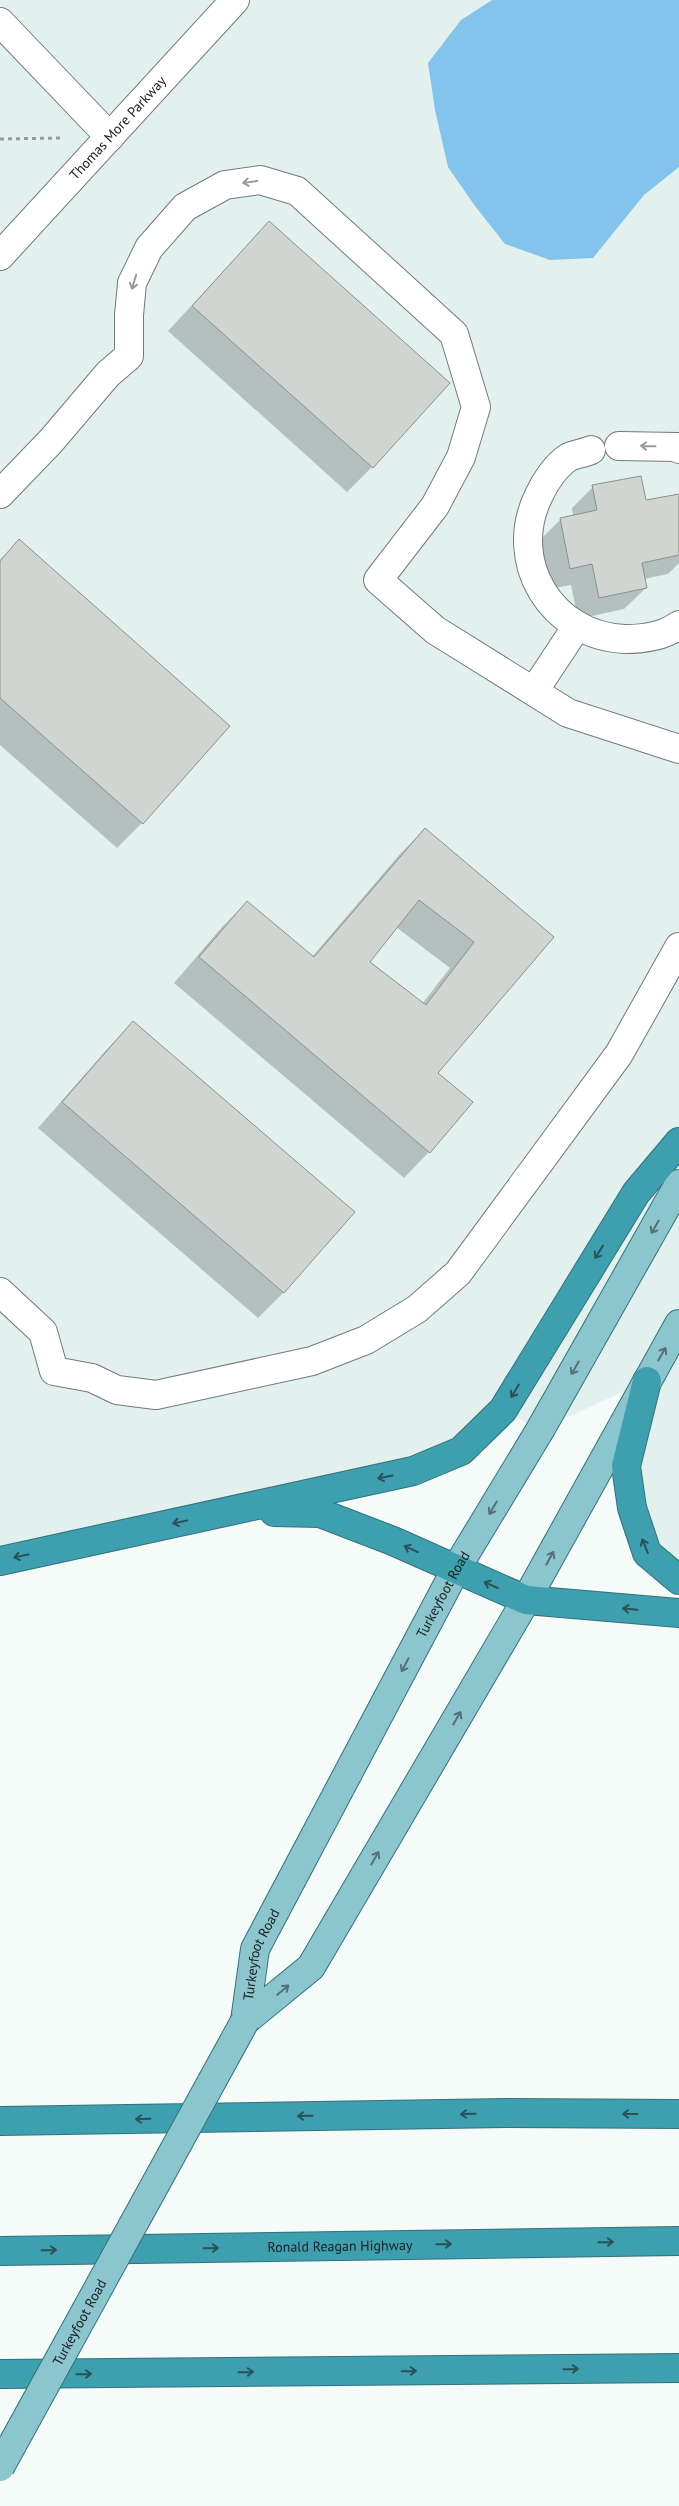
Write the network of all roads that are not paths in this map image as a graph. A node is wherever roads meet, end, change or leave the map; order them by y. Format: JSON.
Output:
{"nodes":[{"id":1,"x":235,"y":0,"type":"edge"},
{"id":2,"x":0,"y":22,"type":"edge"},
{"id":3,"x":110,"y":137,"type":"junction"},
{"id":4,"x":0,"y":256,"type":"edge"},
{"id":5,"x":620,"y":446,"type":"dead end"},
{"id":6,"x":678,"y":448,"type":"edge"},
{"id":7,"x":591,"y":450,"type":"dead end"},
{"id":8,"x":0,"y":494,"type":"edge"},
{"id":9,"x":679,"y":625,"type":"edge"},
{"id":10,"x":577,"y":626,"type":"junction"},
{"id":11,"x":534,"y":691,"type":"junction"},
{"id":12,"x":679,"y":749,"type":"edge"},
{"id":13,"x":679,"y":947,"type":"edge"},
{"id":14,"x":679,"y":1142,"type":"edge"},
{"id":15,"x":679,"y":1184,"type":"edge"},
{"id":16,"x":0,"y":1292,"type":"edge"},
{"id":17,"x":679,"y":1324,"type":"edge"},
{"id":18,"x":646,"y":1381,"type":"junction"},
{"id":19,"x":228,"y":1511,"type":"junction"},
{"id":20,"x":0,"y":1561,"type":"edge"},
{"id":21,"x":456,"y":1569,"type":"junction"},
{"id":22,"x":679,"y":1580,"type":"edge"},
{"id":23,"x":526,"y":1600,"type":"junction"},
{"id":24,"x":679,"y":1613,"type":"edge"},
{"id":25,"x":245,"y":2021,"type":"junction"},
{"id":26,"x":672,"y":2114,"type":"edge"},
{"id":27,"x":0,"y":2121,"type":"edge"},
{"id":28,"x":679,"y":2241,"type":"edge"},
{"id":29,"x":0,"y":2251,"type":"edge"},
{"id":30,"x":679,"y":2368,"type":"edge"},
{"id":31,"x":0,"y":2374,"type":"edge"},
{"id":32,"x":0,"y":2467,"type":"edge"}],
"edges":[{"from":1,"to":3,"type":"street","name":"Thomas More Parkway"},
{"from":2,"to":3,"type":"street"},
{"from":3,"to":4,"type":"street","name":"Thomas More Parkway"},
{"from":6,"to":5,"type":"street","one_way":true},
{"from":7,"to":10,"type":"street"},
{"from":11,"to":8,"type":"street","one_way":true},
{"from":9,"to":10,"type":"street"},
{"from":10,"to":11,"type":"street"},
{"from":11,"to":12,"type":"street"},
{"from":13,"to":16,"type":"street"},
{"from":14,"to":19,"type":"highway","one_way":true},
{"from":15,"to":21,"type":"main road","name":"Turkeyfoot Road","one_way":true},
{"from":18,"to":17,"type":"main road","name":"Turkeyfoot Road","one_way":true},
{"from":22,"to":18,"type":"highway","one_way":true},
{"from":23,"to":18,"type":"main road","name":"Turkeyfoot Road","one_way":true},
{"from":19,"to":20,"type":"highway","one_way":true},
{"from":21,"to":19,"type":"highway","one_way":true},
{"from":23,"to":21,"type":"highway","one_way":true},
{"from":21,"to":25,"type":"main road","name":"Turkeyfoot Road","one_way":true},
{"from":24,"to":23,"type":"highway","one_way":true},
{"from":25,"to":23,"type":"main road","name":"Turkeyfoot Road","one_way":true},
{"from":25,"to":32,"type":"main road","name":"Turkeyfoot Road","bridge":true},
{"from":26,"to":27,"type":"highway","one_way":true},
{"from":29,"to":28,"type":"highway","name":"Ronald Reagan Highway","one_way":true},
{"from":31,"to":30,"type":"highway","one_way":true}]}
